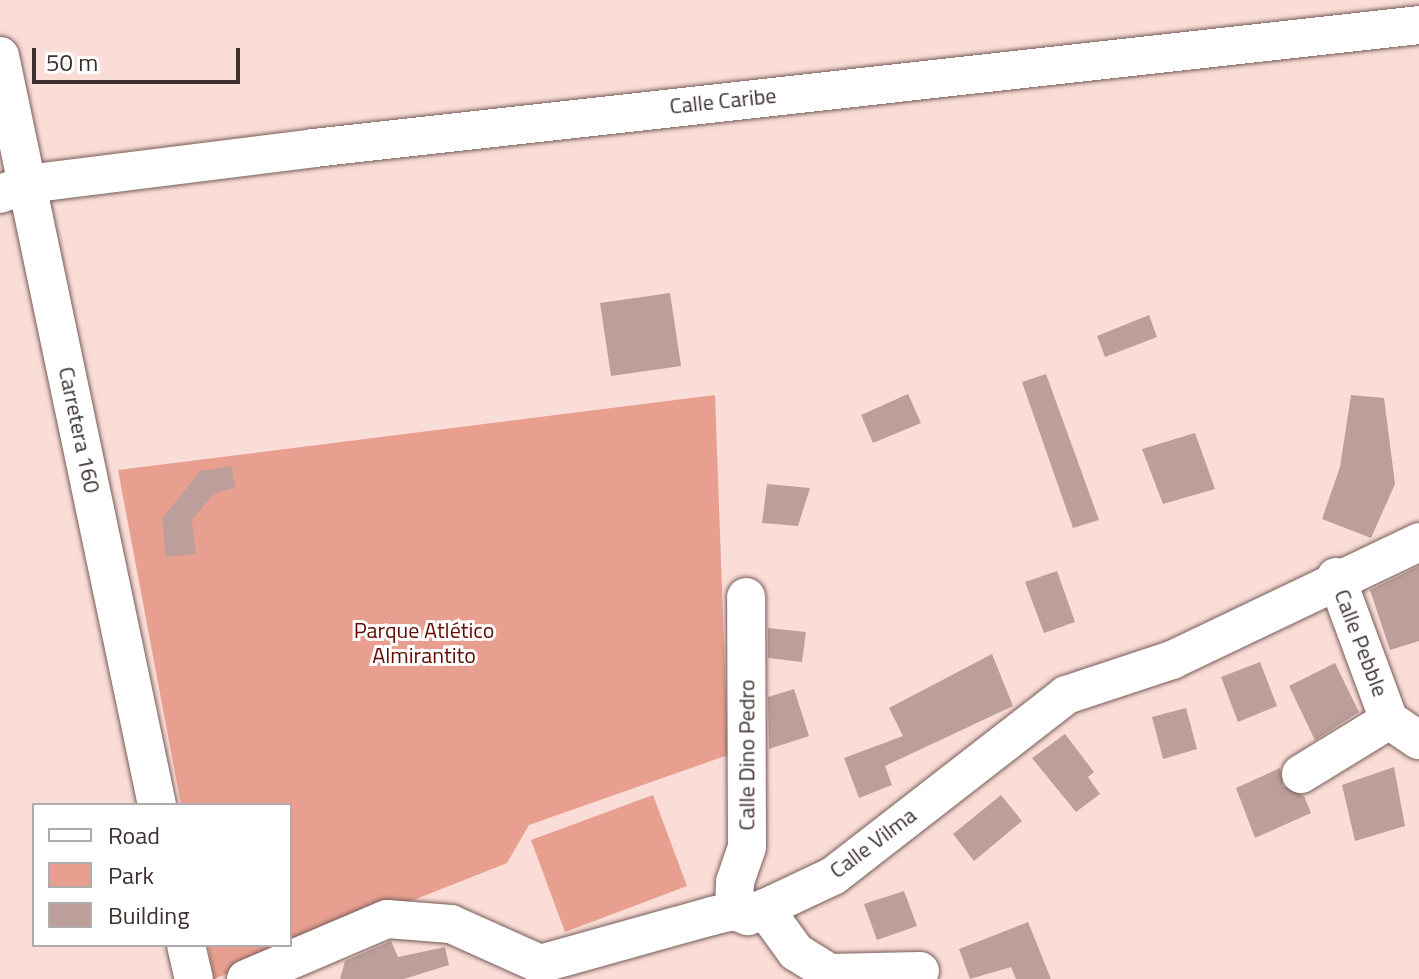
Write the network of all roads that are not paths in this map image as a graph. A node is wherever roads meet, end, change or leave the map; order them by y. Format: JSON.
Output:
{"nodes":[{"id":1,"x":1413,"y":17,"type":"edge"},
{"id":2,"x":0,"y":56,"type":"edge"},
{"id":3,"x":13,"y":189,"type":"edge"},
{"id":4,"x":1419,"y":542,"type":"edge"},
{"id":5,"x":1336,"y":577,"type":"junction"},
{"id":6,"x":746,"y":597,"type":"dead end"},
{"id":7,"x":1404,"y":730,"type":"edge"},
{"id":8,"x":1301,"y":774,"type":"dead end"},
{"id":9,"x":157,"y":803,"type":"edge"},
{"id":10,"x":749,"y":909,"type":"junction"},
{"id":11,"x":186,"y":947,"type":"edge"},
{"id":12,"x":920,"y":971,"type":"dead end"},
{"id":13,"x":194,"y":979,"type":"edge"},
{"id":14,"x":246,"y":979,"type":"edge"}],
"edges":[{"from":1,"to":3,"type":"street","name":"Calle Caribe"},
{"from":2,"to":3,"type":"street","name":"Carretera 160"},
{"from":3,"to":9,"type":"street","name":"Carretera 160"},
{"from":4,"to":5,"type":"street","name":"Calle Vilma"},
{"from":5,"to":7,"type":"street","name":"Calle Pebble"},
{"from":5,"to":10,"type":"street","name":"Calle Vilma"},
{"from":6,"to":10,"type":"street","name":"Calle Dino Pedro"},
{"from":7,"to":8,"type":"street"},
{"from":10,"to":12,"type":"street"},
{"from":10,"to":14,"type":"street","name":"Calle Vilma"},
{"from":11,"to":13,"type":"street"}]}
